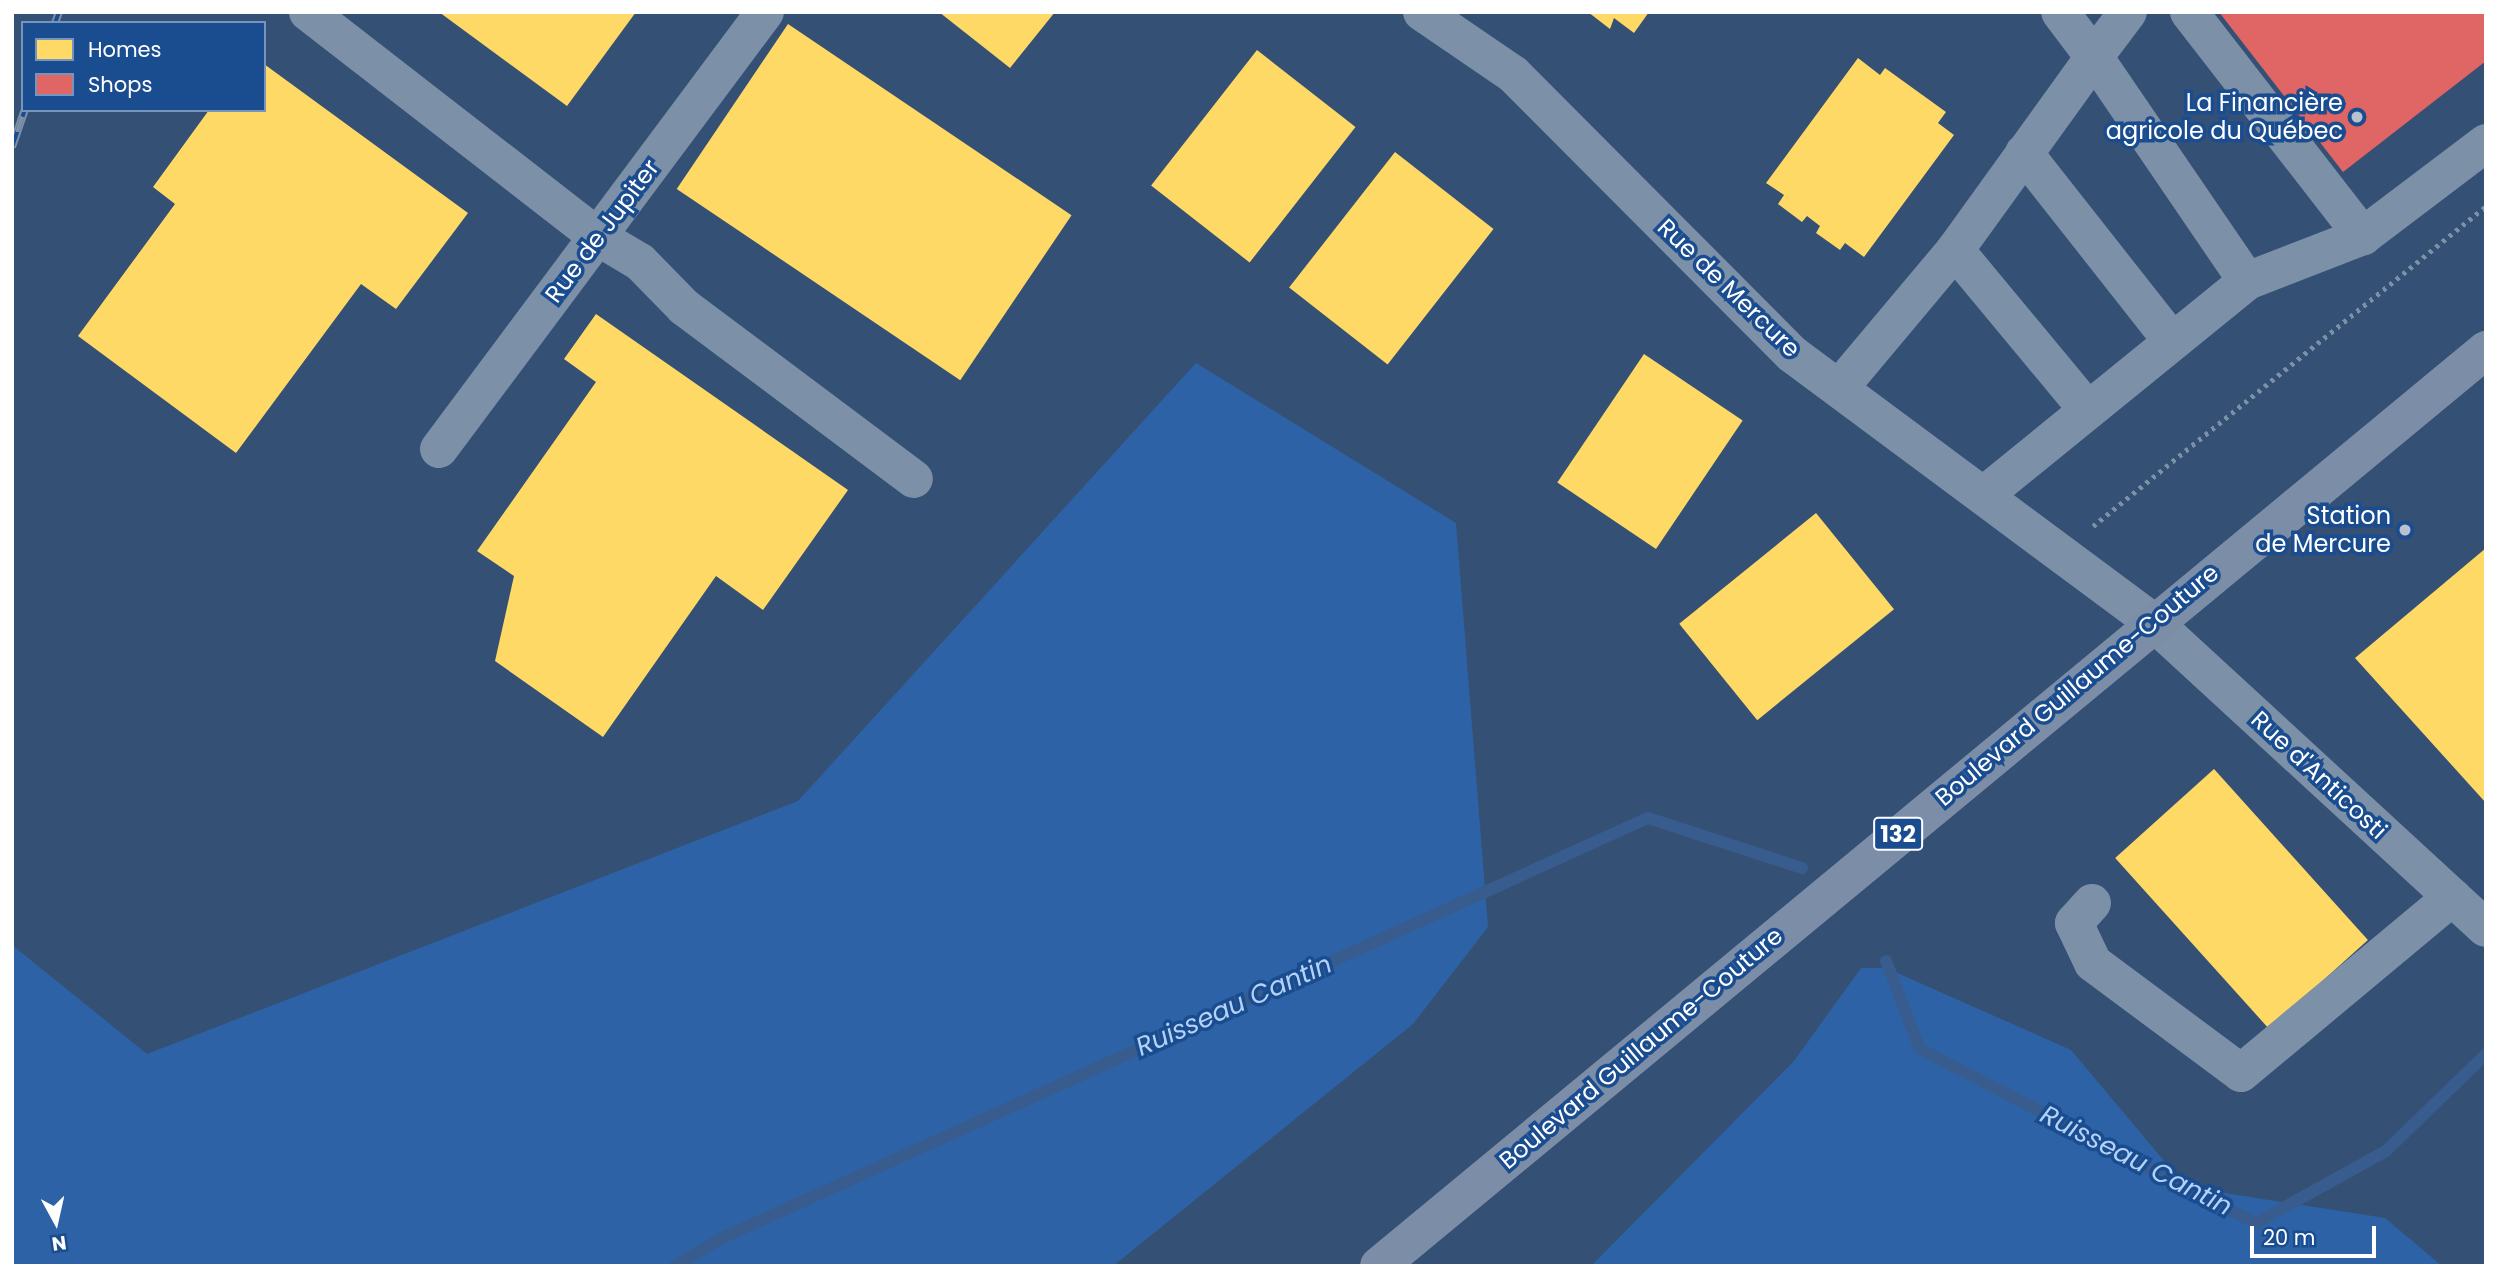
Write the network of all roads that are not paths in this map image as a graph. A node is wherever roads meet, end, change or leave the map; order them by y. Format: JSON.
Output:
{"nodes":[{"id":1,"x":308,"y":12,"type":"edge"},
{"id":2,"x":765,"y":12,"type":"edge"},
{"id":3,"x":1422,"y":12,"type":"edge"},
{"id":4,"x":2060,"y":12,"type":"edge"},
{"id":5,"x":2128,"y":12,"type":"edge"},
{"id":6,"x":2189,"y":12,"type":"edge"},
{"id":7,"x":2094,"y":57,"type":"junction"},
{"id":8,"x":2486,"y":143,"type":"edge"},
{"id":9,"x":2024,"y":153,"type":"junction"},
{"id":10,"x":2363,"y":236,"type":"junction"},
{"id":11,"x":598,"y":237,"type":"junction"},
{"id":12,"x":1955,"y":250,"type":"junction"},
{"id":13,"x":2247,"y":281,"type":"junction"},
{"id":14,"x":2171,"y":340,"type":"junction"},
{"id":15,"x":2486,"y":350,"type":"edge"},
{"id":16,"x":1841,"y":386,"type":"junction"},
{"id":17,"x":2088,"y":410,"type":"junction"},
{"id":18,"x":439,"y":449,"type":"dead end"},
{"id":19,"x":915,"y":479,"type":"dead end"},
{"id":20,"x":1984,"y":495,"type":"junction"},
{"id":21,"x":2153,"y":622,"type":"junction"},
{"id":22,"x":2452,"y":897,"type":"junction"},
{"id":23,"x":2092,"y":904,"type":"dead end"},
{"id":24,"x":2486,"y":928,"type":"edge"},
{"id":25,"x":1379,"y":1266,"type":"edge"}],
"edges":[{"from":1,"to":11,"type":"street"},
{"from":2,"to":11,"type":"street","name":"Rue de Jupiter"},
{"from":3,"to":16,"type":"street","name":"Rue de Mercure"},
{"from":4,"to":7,"type":"street"},
{"from":5,"to":7,"type":"street"},
{"from":6,"to":10,"type":"street"},
{"from":7,"to":9,"type":"street"},
{"from":7,"to":13,"type":"street"},
{"from":8,"to":10,"type":"street"},
{"from":9,"to":12,"type":"street"},
{"from":9,"to":14,"type":"street"},
{"from":10,"to":13,"type":"street"},
{"from":11,"to":18,"type":"street","name":"Rue de Jupiter"},
{"from":11,"to":19,"type":"street"},
{"from":12,"to":16,"type":"street"},
{"from":12,"to":17,"type":"street"},
{"from":13,"to":14,"type":"street"},
{"from":14,"to":17,"type":"street"},
{"from":15,"to":21,"type":"main road","name":"Boulevard Guillaume-Couture","number":"132"},
{"from":16,"to":20,"type":"street","name":"Rue de Mercure"},
{"from":17,"to":20,"type":"street"},
{"from":20,"to":21,"type":"street","name":"Rue de Mercure"},
{"from":21,"to":22,"type":"street","name":"Rue d'Anticosti"},
{"from":21,"to":25,"type":"main road","name":"Boulevard Guillaume-Couture","number":"132"},
{"from":22,"to":23,"type":"street"},
{"from":22,"to":24,"type":"street","name":"Rue d'Anticosti"}]}
